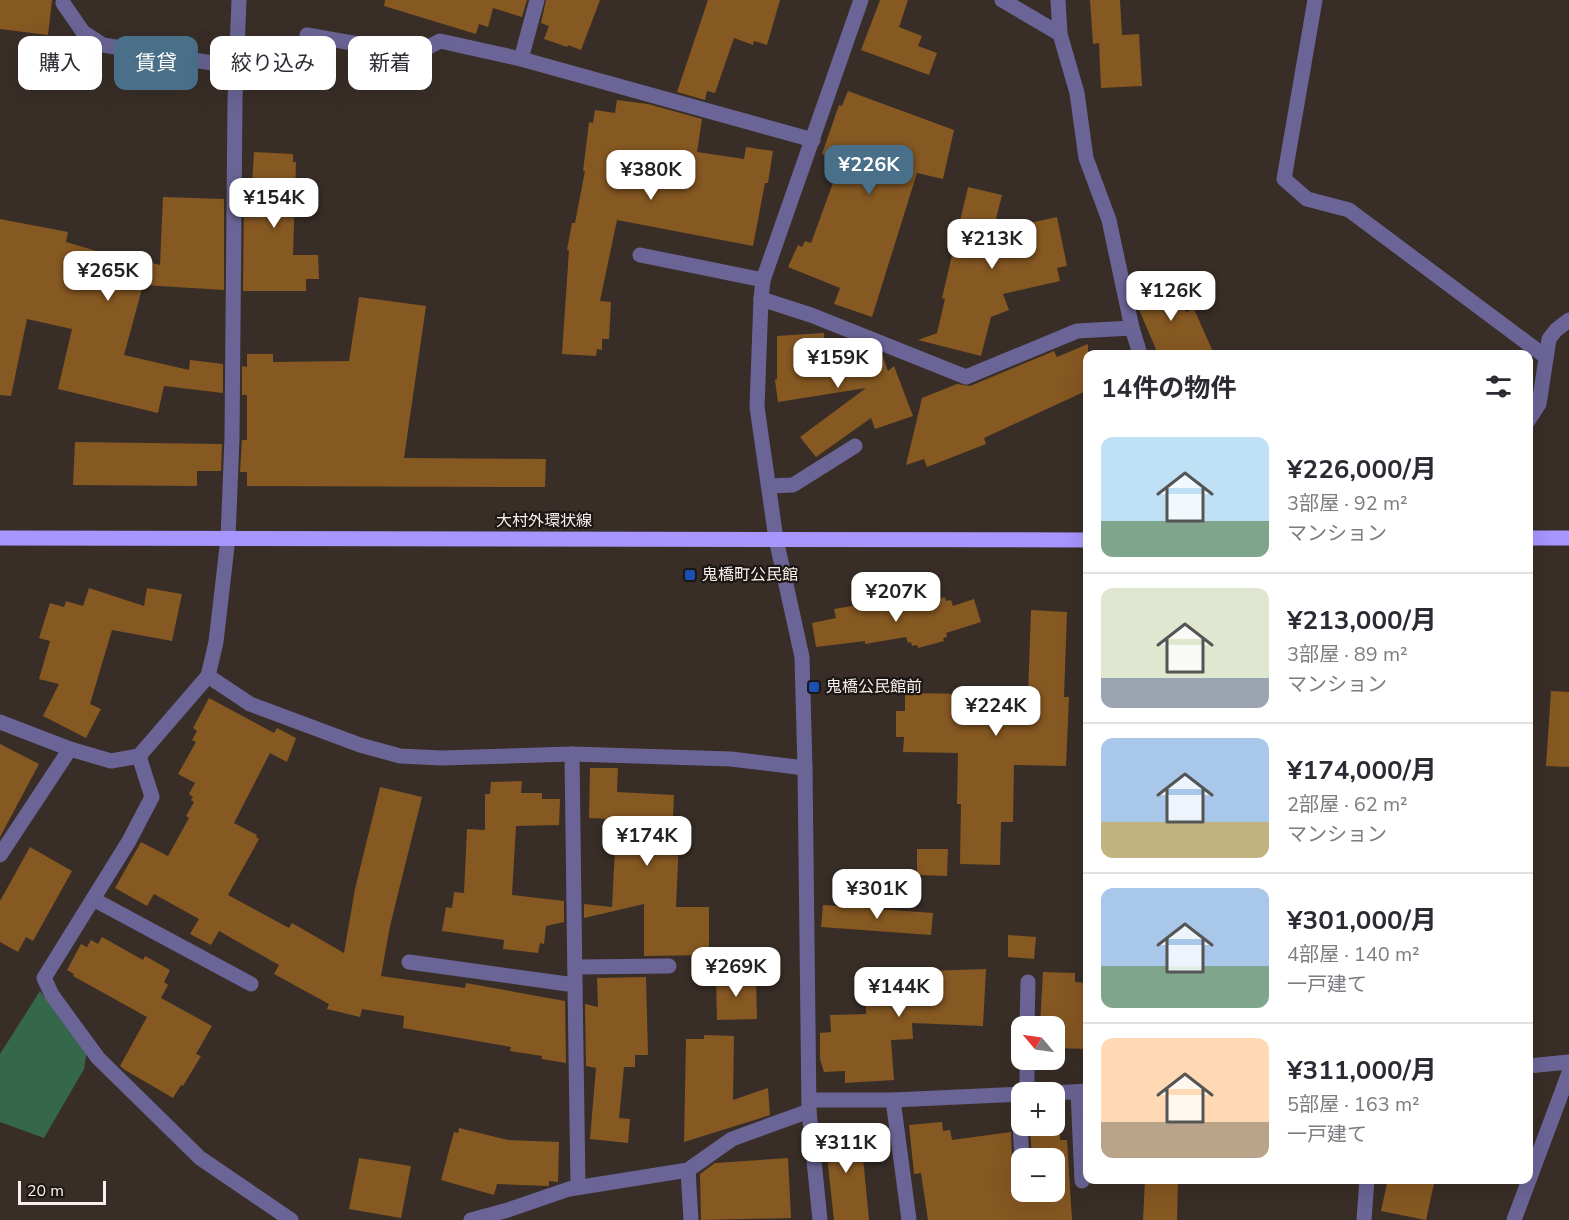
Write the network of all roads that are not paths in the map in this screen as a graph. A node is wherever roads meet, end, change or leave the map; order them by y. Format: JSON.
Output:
{"nodes":[{"id":1,"x":239,"y":0,"type":"edge"},
{"id":2,"x":537,"y":0,"type":"edge"},
{"id":3,"x":861,"y":0,"type":"edge"},
{"id":4,"x":1002,"y":0,"type":"edge"},
{"id":5,"x":1058,"y":0,"type":"edge"},
{"id":6,"x":1315,"y":0,"type":"edge"},
{"id":7,"x":63,"y":3,"type":"dead end"},
{"id":8,"x":307,"y":34,"type":"dead end"},
{"id":9,"x":1060,"y":34,"type":"junction"},
{"id":10,"x":237,"y":36,"type":"edge"},
{"id":11,"x":521,"y":59,"type":"junction"},
{"id":12,"x":210,"y":63,"type":"edge"},
{"id":13,"x":236,"y":90,"type":"edge"},
{"id":14,"x":813,"y":140,"type":"junction"},
{"id":15,"x":640,"y":255,"type":"dead end"},
{"id":16,"x":763,"y":280,"type":"junction"},
{"id":17,"x":760,"y":299,"type":"junction"},
{"id":18,"x":1569,"y":320,"type":"edge"},
{"id":19,"x":1132,"y":328,"type":"junction"},
{"id":20,"x":1139,"y":350,"type":"edge"},
{"id":21,"x":1546,"y":357,"type":"junction"},
{"id":22,"x":1533,"y":413,"type":"edge"},
{"id":23,"x":855,"y":446,"type":"dead end"},
{"id":24,"x":769,"y":486,"type":"junction"},
{"id":25,"x":0,"y":538,"type":"edge"},
{"id":26,"x":228,"y":538,"type":"junction"},
{"id":27,"x":1533,"y":538,"type":"edge"},
{"id":28,"x":1569,"y":538,"type":"edge"},
{"id":29,"x":776,"y":539,"type":"junction"},
{"id":30,"x":1083,"y":540,"type":"edge"},
{"id":31,"x":208,"y":676,"type":"junction"},
{"id":32,"x":0,"y":722,"type":"edge"},
{"id":33,"x":70,"y":749,"type":"junction"},
{"id":34,"x":572,"y":754,"type":"junction"},
{"id":35,"x":139,"y":756,"type":"junction"},
{"id":36,"x":806,"y":768,"type":"junction"},
{"id":37,"x":0,"y":855,"type":"edge"},
{"id":38,"x":93,"y":899,"type":"junction"},
{"id":39,"x":409,"y":962,"type":"dead end"},
{"id":40,"x":669,"y":966,"type":"dead end"},
{"id":41,"x":575,"y":967,"type":"junction"},
{"id":42,"x":1028,"y":982,"type":"dead end"},
{"id":43,"x":251,"y":984,"type":"dead end"},
{"id":44,"x":575,"y":985,"type":"junction"},
{"id":45,"x":1027,"y":1016,"type":"edge"},
{"id":46,"x":1569,"y":1062,"type":"edge"},
{"id":47,"x":1533,"y":1066,"type":"edge"},
{"id":48,"x":1569,"y":1073,"type":"edge"},
{"id":49,"x":1083,"y":1091,"type":"edge"},
{"id":50,"x":1065,"y":1092,"type":"edge"},
{"id":51,"x":1011,"y":1095,"type":"edge"},
{"id":52,"x":893,"y":1100,"type":"junction"},
{"id":53,"x":809,"y":1106,"type":"junction"},
{"id":54,"x":1533,"y":1169,"type":"edge"},
{"id":55,"x":688,"y":1170,"type":"junction"},
{"id":56,"x":1083,"y":1180,"type":"dead end"},
{"id":57,"x":1367,"y":1184,"type":"edge"},
{"id":58,"x":1527,"y":1184,"type":"edge"},
{"id":59,"x":578,"y":1188,"type":"dead end"},
{"id":60,"x":291,"y":1220,"type":"edge"},
{"id":61,"x":471,"y":1220,"type":"edge"},
{"id":62,"x":691,"y":1220,"type":"edge"},
{"id":63,"x":820,"y":1220,"type":"edge"},
{"id":64,"x":909,"y":1220,"type":"edge"},
{"id":65,"x":1364,"y":1220,"type":"edge"},
{"id":66,"x":1514,"y":1220,"type":"edge"}],
"edges":[{"from":1,"to":10,"type":"street"},
{"from":2,"to":11,"type":"street"},
{"from":3,"to":14,"type":"street"},
{"from":4,"to":9,"type":"street"},
{"from":5,"to":9,"type":"street"},
{"from":6,"to":21,"type":"street"},
{"from":7,"to":12,"type":"street"},
{"from":8,"to":11,"type":"street"},
{"from":9,"to":19,"type":"street"},
{"from":11,"to":14,"type":"street"},
{"from":13,"to":26,"type":"street"},
{"from":14,"to":16,"type":"street"},
{"from":15,"to":16,"type":"street"},
{"from":16,"to":17,"type":"street"},
{"from":17,"to":19,"type":"street"},
{"from":17,"to":24,"type":"street"},
{"from":18,"to":21,"type":"street"},
{"from":19,"to":20,"type":"street"},
{"from":21,"to":22,"type":"street"},
{"from":23,"to":24,"type":"street"},
{"from":24,"to":29,"type":"street"},
{"from":25,"to":26,"type":"main road","name":"大村外環状線"},
{"from":26,"to":29,"type":"main road","name":"大村外環状線"},
{"from":26,"to":31,"type":"street"},
{"from":27,"to":28,"type":"main road"},
{"from":29,"to":30,"type":"main road","name":"大村外環状線"},
{"from":29,"to":36,"type":"street"},
{"from":31,"to":34,"type":"street"},
{"from":31,"to":35,"type":"street"},
{"from":32,"to":33,"type":"street"},
{"from":33,"to":35,"type":"street"},
{"from":33,"to":37,"type":"street"},
{"from":34,"to":36,"type":"street"},
{"from":34,"to":41,"type":"street"},
{"from":35,"to":38,"type":"street"},
{"from":36,"to":53,"type":"street"},
{"from":38,"to":43,"type":"street"},
{"from":38,"to":60,"type":"street"},
{"from":39,"to":44,"type":"street"},
{"from":40,"to":41,"type":"street"},
{"from":41,"to":44,"type":"street"},
{"from":42,"to":45,"type":"street"},
{"from":44,"to":59,"type":"street"},
{"from":46,"to":47,"type":"street"},
{"from":48,"to":54,"type":"street"},
{"from":49,"to":50,"type":"street"},
{"from":49,"to":56,"type":"street"},
{"from":51,"to":52,"type":"street"},
{"from":52,"to":53,"type":"street"},
{"from":52,"to":64,"type":"street"},
{"from":53,"to":55,"type":"street"},
{"from":53,"to":63,"type":"street"},
{"from":55,"to":61,"type":"street"},
{"from":55,"to":62,"type":"street"},
{"from":57,"to":65,"type":"street"},
{"from":58,"to":66,"type":"street"}]}
